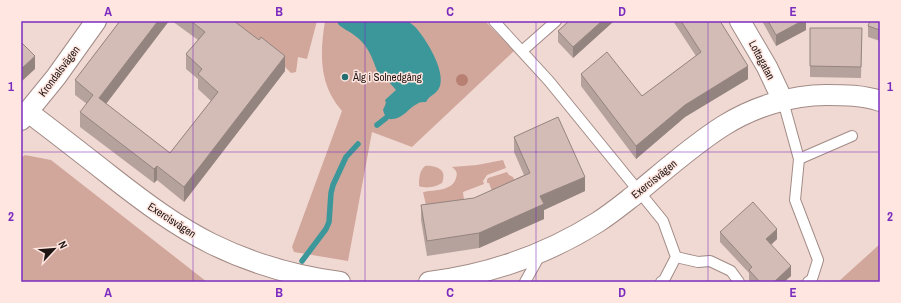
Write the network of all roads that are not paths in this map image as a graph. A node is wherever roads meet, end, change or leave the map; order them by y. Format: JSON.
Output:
{"nodes":[{"id":1,"x":96,"y":21,"type":"edge"},
{"id":2,"x":494,"y":21,"type":"edge"},
{"id":3,"x":556,"y":21,"type":"edge"},
{"id":4,"x":740,"y":21,"type":"edge"},
{"id":5,"x":522,"y":52,"type":"junction"},
{"id":6,"x":783,"y":101,"type":"junction"},
{"id":7,"x":880,"y":101,"type":"edge"},
{"id":8,"x":25,"y":116,"type":"edge"},
{"id":9,"x":852,"y":136,"type":"dead end"},
{"id":10,"x":799,"y":159,"type":"junction"},
{"id":11,"x":639,"y":191,"type":"junction"},
{"id":12,"x":542,"y":251,"type":"junction"},
{"id":13,"x":676,"y":257,"type":"junction"},
{"id":14,"x":340,"y":282,"type":"edge"},
{"id":15,"x":429,"y":282,"type":"edge"},
{"id":16,"x":525,"y":282,"type":"edge"},
{"id":17,"x":661,"y":282,"type":"edge"},
{"id":18,"x":739,"y":282,"type":"edge"},
{"id":19,"x":808,"y":282,"type":"edge"}],
"edges":[{"from":1,"to":8,"type":"street","name":"Krondalsvägen"},
{"from":2,"to":5,"type":"lane"},
{"from":3,"to":5,"type":"lane"},
{"from":4,"to":6,"type":"street","name":"Lottagatan"},
{"from":5,"to":11,"type":"lane"},
{"from":6,"to":7,"type":"street","name":"Exercisvägen"},
{"from":6,"to":10,"type":"lane"},
{"from":6,"to":11,"type":"street","name":"Exercisvägen"},
{"from":8,"to":14,"type":"street","name":"Exercisvägen"},
{"from":9,"to":10,"type":"lane"},
{"from":10,"to":19,"type":"lane"},
{"from":11,"to":12,"type":"street","name":"Exercisvägen"},
{"from":11,"to":13,"type":"lane"},
{"from":12,"to":15,"type":"street","name":"Exercisvägen"},
{"from":12,"to":16,"type":"lane"},
{"from":13,"to":17,"type":"lane"},
{"from":13,"to":18,"type":"lane"}]}
